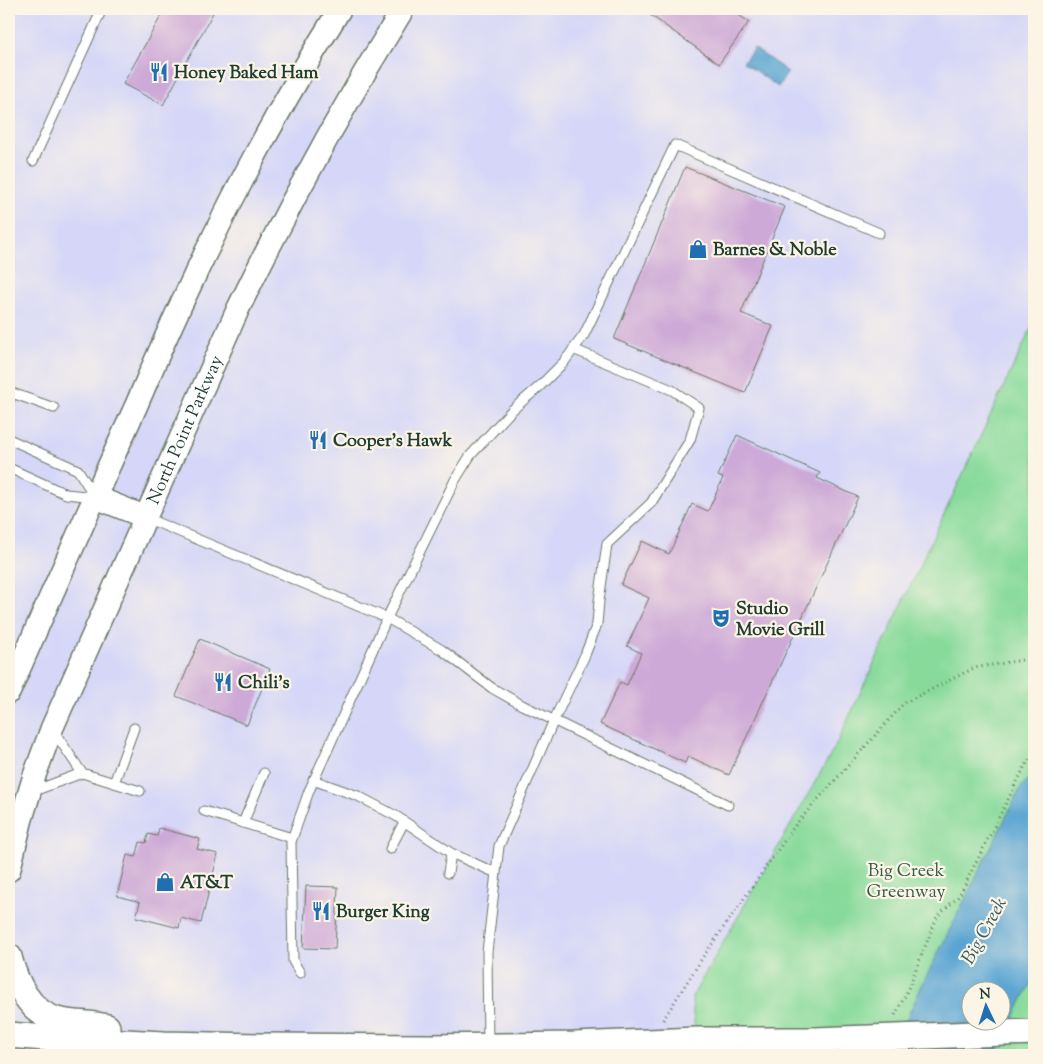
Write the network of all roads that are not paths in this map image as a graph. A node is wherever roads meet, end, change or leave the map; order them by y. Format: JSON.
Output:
{"nodes":[{"id":1,"x":102,"y":9,"type":"edge"},
{"id":2,"x":340,"y":9,"type":"edge"},
{"id":3,"x":403,"y":9,"type":"edge"},
{"id":4,"x":34,"y":161,"type":"dead end"},
{"id":5,"x":879,"y":232,"type":"dead end"},
{"id":6,"x":574,"y":349,"type":"junction"},
{"id":7,"x":9,"y":402,"type":"edge"},
{"id":8,"x":54,"y":408,"type":"dead end"},
{"id":9,"x":9,"y":438,"type":"edge"},
{"id":10,"x":9,"y":468,"type":"edge"},
{"id":11,"x":95,"y":497,"type":"junction"},
{"id":12,"x":145,"y":518,"type":"junction"},
{"id":13,"x":387,"y":618,"type":"junction"},
{"id":14,"x":9,"y":692,"type":"edge"},
{"id":15,"x":554,"y":720,"type":"junction"},
{"id":16,"x":52,"y":728,"type":"junction"},
{"id":17,"x":134,"y":728,"type":"dead end"},
{"id":18,"x":264,"y":773,"type":"dead end"},
{"id":19,"x":82,"y":774,"type":"junction"},
{"id":20,"x":313,"y":780,"type":"junction"},
{"id":21,"x":114,"y":783,"type":"junction"},
{"id":22,"x":140,"y":791,"type":"dead end"},
{"id":23,"x":30,"y":793,"type":"junction"},
{"id":24,"x":728,"y":805,"type":"dead end"},
{"id":25,"x":204,"y":810,"type":"dead end"},
{"id":26,"x":404,"y":822,"type":"junction"},
{"id":27,"x":243,"y":823,"type":"junction"},
{"id":28,"x":292,"y":838,"type":"junction"},
{"id":29,"x":390,"y":849,"type":"dead end"},
{"id":30,"x":451,"y":853,"type":"junction"},
{"id":31,"x":9,"y":870,"type":"edge"},
{"id":32,"x":448,"y":873,"type":"dead end"},
{"id":33,"x":496,"y":873,"type":"junction"},
{"id":34,"x":9,"y":957,"type":"edge"},
{"id":35,"x":300,"y":973,"type":"dead end"},
{"id":36,"x":1034,"y":1032,"type":"edge"},
{"id":37,"x":9,"y":1035,"type":"edge"},
{"id":38,"x":164,"y":1044,"type":"junction"},
{"id":39,"x":488,"y":1046,"type":"junction"}],
"edges":[{"from":1,"to":4,"type":"lane"},
{"from":2,"to":11,"type":"street"},
{"from":3,"to":12,"type":"street","name":"North Point Parkway"},
{"from":5,"to":6,"type":"lane"},
{"from":6,"to":13,"type":"lane"},
{"from":6,"to":15,"type":"lane"},
{"from":7,"to":8,"type":"lane"},
{"from":9,"to":11,"type":"lane"},
{"from":10,"to":11,"type":"lane"},
{"from":11,"to":12,"type":"street"},
{"from":11,"to":14,"type":"street"},
{"from":12,"to":13,"type":"lane"},
{"from":12,"to":16,"type":"street","name":"North Point Parkway"},
{"from":13,"to":15,"type":"lane"},
{"from":13,"to":20,"type":"lane"},
{"from":15,"to":24,"type":"lane"},
{"from":15,"to":33,"type":"lane"},
{"from":16,"to":19,"type":"lane"},
{"from":16,"to":23,"type":"street","name":"North Point Parkway"},
{"from":17,"to":21,"type":"lane"},
{"from":18,"to":27,"type":"lane"},
{"from":19,"to":21,"type":"lane"},
{"from":19,"to":23,"type":"lane"},
{"from":20,"to":26,"type":"lane"},
{"from":20,"to":28,"type":"lane"},
{"from":21,"to":22,"type":"lane"},
{"from":23,"to":31,"type":"street","name":"North Point Parkway"},
{"from":25,"to":27,"type":"lane"},
{"from":26,"to":29,"type":"lane"},
{"from":26,"to":30,"type":"lane"},
{"from":27,"to":28,"type":"lane"},
{"from":28,"to":35,"type":"lane"},
{"from":30,"to":32,"type":"lane"},
{"from":30,"to":33,"type":"lane"},
{"from":33,"to":39,"type":"lane"},
{"from":34,"to":38,"type":"main road"},
{"from":36,"to":39,"type":"main road","bridge":true},
{"from":37,"to":38,"type":"main road"},
{"from":38,"to":39,"type":"main road"}]}
